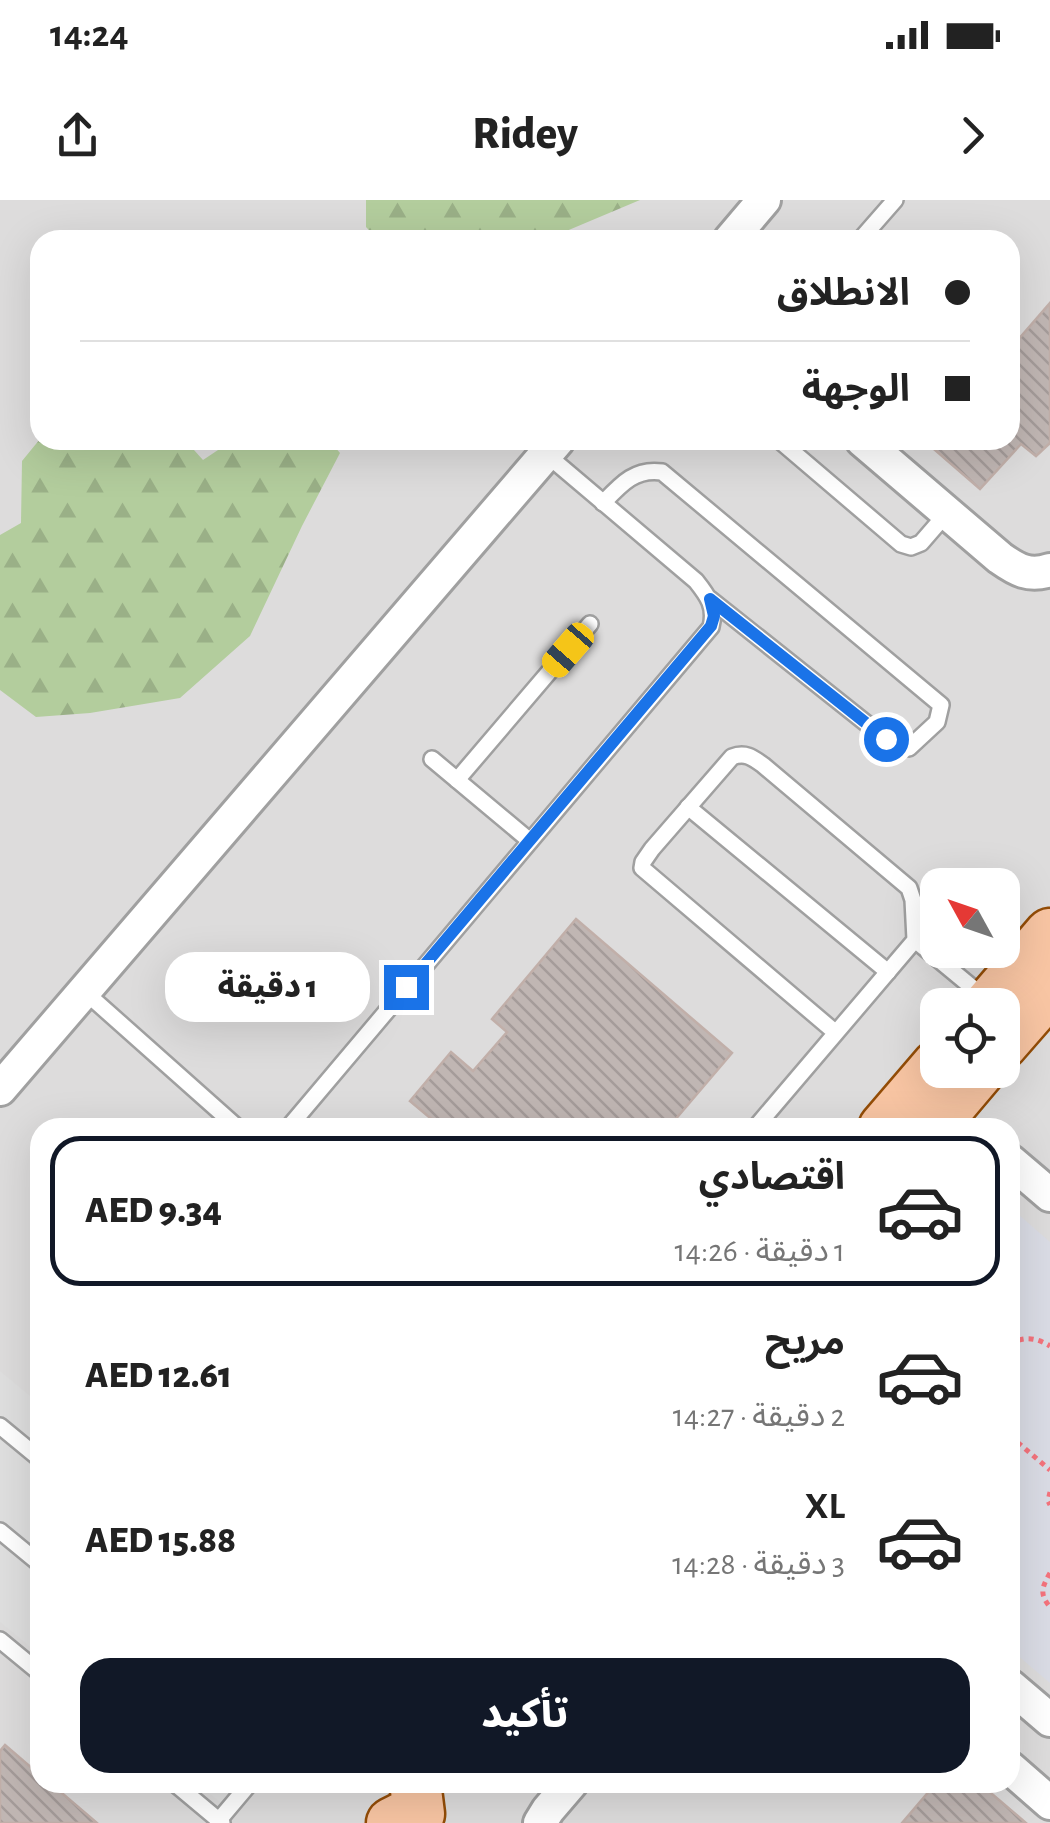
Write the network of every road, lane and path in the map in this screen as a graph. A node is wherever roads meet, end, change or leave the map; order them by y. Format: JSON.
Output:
{"nodes":[{"id":1,"x":764,"y":200,"type":"edge"},
{"id":2,"x":894,"y":200,"type":"edge"},
{"id":3,"x":738,"y":230,"type":"edge"},
{"id":4,"x":868,"y":230,"type":"edge"},
{"id":5,"x":549,"y":450,"type":"edge"},
{"id":6,"x":555,"y":450,"type":"edge"},
{"id":7,"x":791,"y":450,"type":"edge"},
{"id":8,"x":874,"y":450,"type":"edge"},
{"id":9,"x":604,"y":502,"type":"junction"},
{"id":10,"x":947,"y":513,"type":"junction"},
{"id":11,"x":1050,"y":570,"type":"edge"},
{"id":12,"x":710,"y":599,"type":"junction"},
{"id":13,"x":590,"y":624,"type":"dead end"},
{"id":14,"x":432,"y":759,"type":"dead end"},
{"id":15,"x":457,"y":780,"type":"junction"},
{"id":16,"x":688,"y":807,"type":"junction"},
{"id":17,"x":530,"y":842,"type":"junction"},
{"id":18,"x":1050,"y":934,"type":"edge"},
{"id":19,"x":915,"y":940,"type":"junction"},
{"id":20,"x":1050,"y":961,"type":"edge"},
{"id":21,"x":888,"y":972,"type":"junction"},
{"id":22,"x":965,"y":988,"type":"edge"},
{"id":23,"x":1015,"y":988,"type":"edge"},
{"id":24,"x":1050,"y":989,"type":"edge"},
{"id":25,"x":83,"y":991,"type":"junction"},
{"id":26,"x":1020,"y":992,"type":"edge"},
{"id":27,"x":1020,"y":1005,"type":"edge"},
{"id":28,"x":836,"y":1033,"type":"junction"},
{"id":29,"x":0,"y":1089,"type":"edge"},
{"id":30,"x":943,"y":1104,"type":"edge"},
{"id":31,"x":227,"y":1118,"type":"edge"},
{"id":32,"x":296,"y":1118,"type":"edge"},
{"id":33,"x":763,"y":1118,"type":"edge"},
{"id":34,"x":909,"y":1118,"type":"edge"},
{"id":35,"x":1020,"y":1169,"type":"edge"},
{"id":36,"x":1050,"y":1195,"type":"edge"},
{"id":37,"x":1020,"y":1339,"type":"edge"},
{"id":38,"x":1050,"y":1346,"type":"edge"},
{"id":39,"x":0,"y":1426,"type":"edge"},
{"id":40,"x":1020,"y":1444,"type":"edge"},
{"id":41,"x":30,"y":1450,"type":"edge"},
{"id":42,"x":1050,"y":1470,"type":"edge"},
{"id":43,"x":1050,"y":1492,"type":"edge"},
{"id":44,"x":1050,"y":1506,"type":"edge"},
{"id":45,"x":0,"y":1531,"type":"edge"},
{"id":46,"x":30,"y":1556,"type":"edge"},
{"id":47,"x":1050,"y":1572,"type":"edge"},
{"id":48,"x":1050,"y":1607,"type":"edge"},
{"id":49,"x":0,"y":1640,"type":"edge"},
{"id":50,"x":30,"y":1665,"type":"edge"},
{"id":51,"x":1020,"y":1694,"type":"edge"},
{"id":52,"x":1050,"y":1720,"type":"edge"},
{"id":53,"x":1020,"y":1776,"type":"edge"},
{"id":54,"x":188,"y":1793,"type":"edge"},
{"id":55,"x":242,"y":1793,"type":"edge"},
{"id":56,"x":563,"y":1793,"type":"edge"},
{"id":57,"x":1050,"y":1802,"type":"edge"},
{"id":58,"x":220,"y":1821,"type":"edge"},
{"id":59,"x":540,"y":1823,"type":"edge"}],
"edges":[{"from":1,"to":3,"type":"street"},
{"from":2,"to":4,"type":"lane"},
{"from":5,"to":25,"type":"street"},
{"from":6,"to":9,"type":"lane"},
{"from":7,"to":10,"type":"lane"},
{"from":8,"to":10,"type":"street"},
{"from":9,"to":12,"type":"lane"},
{"from":9,"to":12,"type":"lane"},
{"from":10,"to":11,"type":"street"},
{"from":12,"to":17,"type":"lane"},
{"from":13,"to":15,"type":"lane"},
{"from":14,"to":15,"type":"lane"},
{"from":15,"to":17,"type":"lane"},
{"from":16,"to":19,"type":"lane"},
{"from":16,"to":21,"type":"lane"},
{"from":16,"to":28,"type":"lane"},
{"from":17,"to":32,"type":"lane"},
{"from":18,"to":23,"type":"main road"},
{"from":19,"to":21,"type":"lane"},
{"from":19,"to":22,"type":"lane"},
{"from":20,"to":26,"type":"main road"},
{"from":21,"to":28,"type":"lane"},
{"from":24,"to":27,"type":"main road"},
{"from":25,"to":29,"type":"street"},
{"from":25,"to":31,"type":"lane"},
{"from":28,"to":33,"type":"lane"},
{"from":30,"to":34,"type":"main road"},
{"from":35,"to":36,"type":"street"},
{"from":37,"to":38,"type":"path"},
{"from":39,"to":41,"type":"lane"},
{"from":40,"to":42,"type":"path"},
{"from":43,"to":44,"type":"path"},
{"from":45,"to":46,"type":"lane"},
{"from":47,"to":48,"type":"path"},
{"from":49,"to":50,"type":"lane"},
{"from":51,"to":52,"type":"street"},
{"from":53,"to":57,"type":"street"},
{"from":54,"to":58,"type":"lane"},
{"from":55,"to":58,"type":"lane"},
{"from":56,"to":59,"type":"street"}]}
